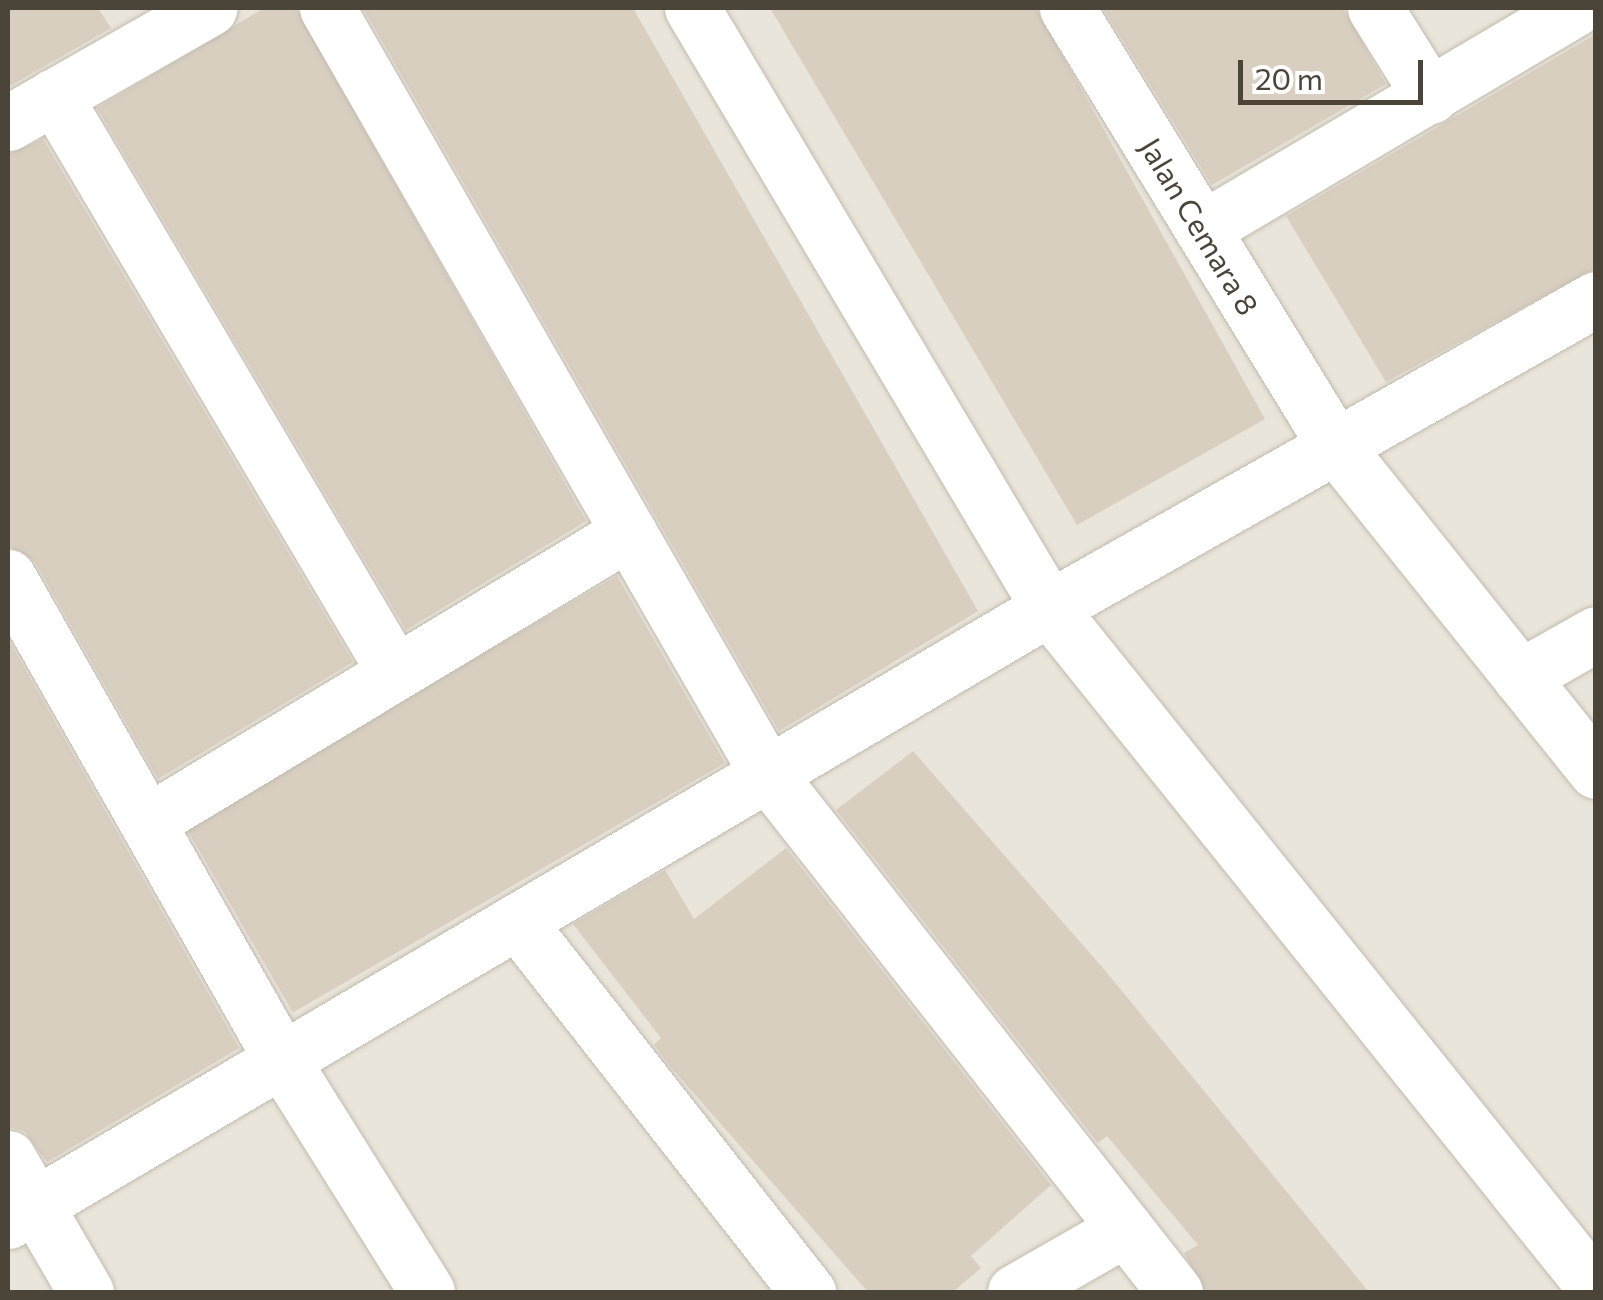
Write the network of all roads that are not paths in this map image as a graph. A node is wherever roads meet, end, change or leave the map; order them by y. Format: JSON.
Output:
{"nodes":[{"id":1,"x":210,"y":8,"type":"edge"},
{"id":2,"x":327,"y":8,"type":"edge"},
{"id":3,"x":692,"y":8,"type":"edge"},
{"id":4,"x":1067,"y":8,"type":"edge"},
{"id":5,"x":1375,"y":8,"type":"edge"},
{"id":6,"x":1576,"y":8,"type":"edge"},
{"id":7,"x":54,"y":96,"type":"junction"},
{"id":8,"x":1430,"y":96,"type":"junction"},
{"id":9,"x":8,"y":122,"type":"edge"},
{"id":10,"x":1202,"y":230,"type":"junction"},
{"id":11,"x":1596,"y":299,"type":"edge"},
{"id":12,"x":1334,"y":444,"type":"junction"},
{"id":13,"x":629,"y":532,"type":"junction"},
{"id":14,"x":8,"y":577,"type":"edge"},
{"id":15,"x":1049,"y":608,"type":"junction"},
{"id":16,"x":1596,"y":634,"type":"edge"},
{"id":17,"x":394,"y":670,"type":"junction"},
{"id":18,"x":1520,"y":677,"type":"junction"},
{"id":19,"x":1596,"y":772,"type":"edge"},
{"id":20,"x":767,"y":773,"type":"junction"},
{"id":21,"x":149,"y":821,"type":"junction"},
{"id":22,"x":517,"y":921,"type":"junction"},
{"id":23,"x":283,"y":1062,"type":"junction"},
{"id":24,"x":8,"y":1158,"type":"edge"},
{"id":25,"x":21,"y":1213,"type":"edge"},
{"id":26,"x":1124,"y":1229,"type":"junction"},
{"id":27,"x":1596,"y":1288,"type":"edge"},
{"id":28,"x":86,"y":1292,"type":"edge"},
{"id":29,"x":427,"y":1292,"type":"edge"},
{"id":30,"x":808,"y":1292,"type":"edge"},
{"id":31,"x":1015,"y":1292,"type":"edge"},
{"id":32,"x":1174,"y":1292,"type":"edge"}],
"edges":[{"from":1,"to":7,"type":"street"},
{"from":2,"to":13,"type":"street"},
{"from":3,"to":15,"type":"street"},
{"from":4,"to":10,"type":"street","name":"Jalan Cemara 8"},
{"from":5,"to":8,"type":"street"},
{"from":6,"to":8,"type":"street"},
{"from":7,"to":9,"type":"street"},
{"from":7,"to":17,"type":"street"},
{"from":8,"to":10,"type":"street"},
{"from":10,"to":12,"type":"street","name":"Jalan Cemara 8"},
{"from":11,"to":12,"type":"street"},
{"from":12,"to":15,"type":"street"},
{"from":12,"to":18,"type":"street","name":"Jalan Cemara 8"},
{"from":13,"to":17,"type":"street"},
{"from":13,"to":20,"type":"street"},
{"from":14,"to":21,"type":"street"},
{"from":15,"to":20,"type":"street"},
{"from":15,"to":27,"type":"street"},
{"from":16,"to":18,"type":"street"},
{"from":17,"to":21,"type":"street"},
{"from":18,"to":19,"type":"street","name":"Jalan Cemara 8"},
{"from":20,"to":22,"type":"street"},
{"from":20,"to":26,"type":"street"},
{"from":21,"to":23,"type":"street"},
{"from":22,"to":23,"type":"street"},
{"from":22,"to":30,"type":"street"},
{"from":23,"to":25,"type":"street"},
{"from":23,"to":29,"type":"street"},
{"from":24,"to":25,"type":"street"},
{"from":25,"to":28,"type":"street"},
{"from":26,"to":31,"type":"street"},
{"from":26,"to":32,"type":"street"}]}
